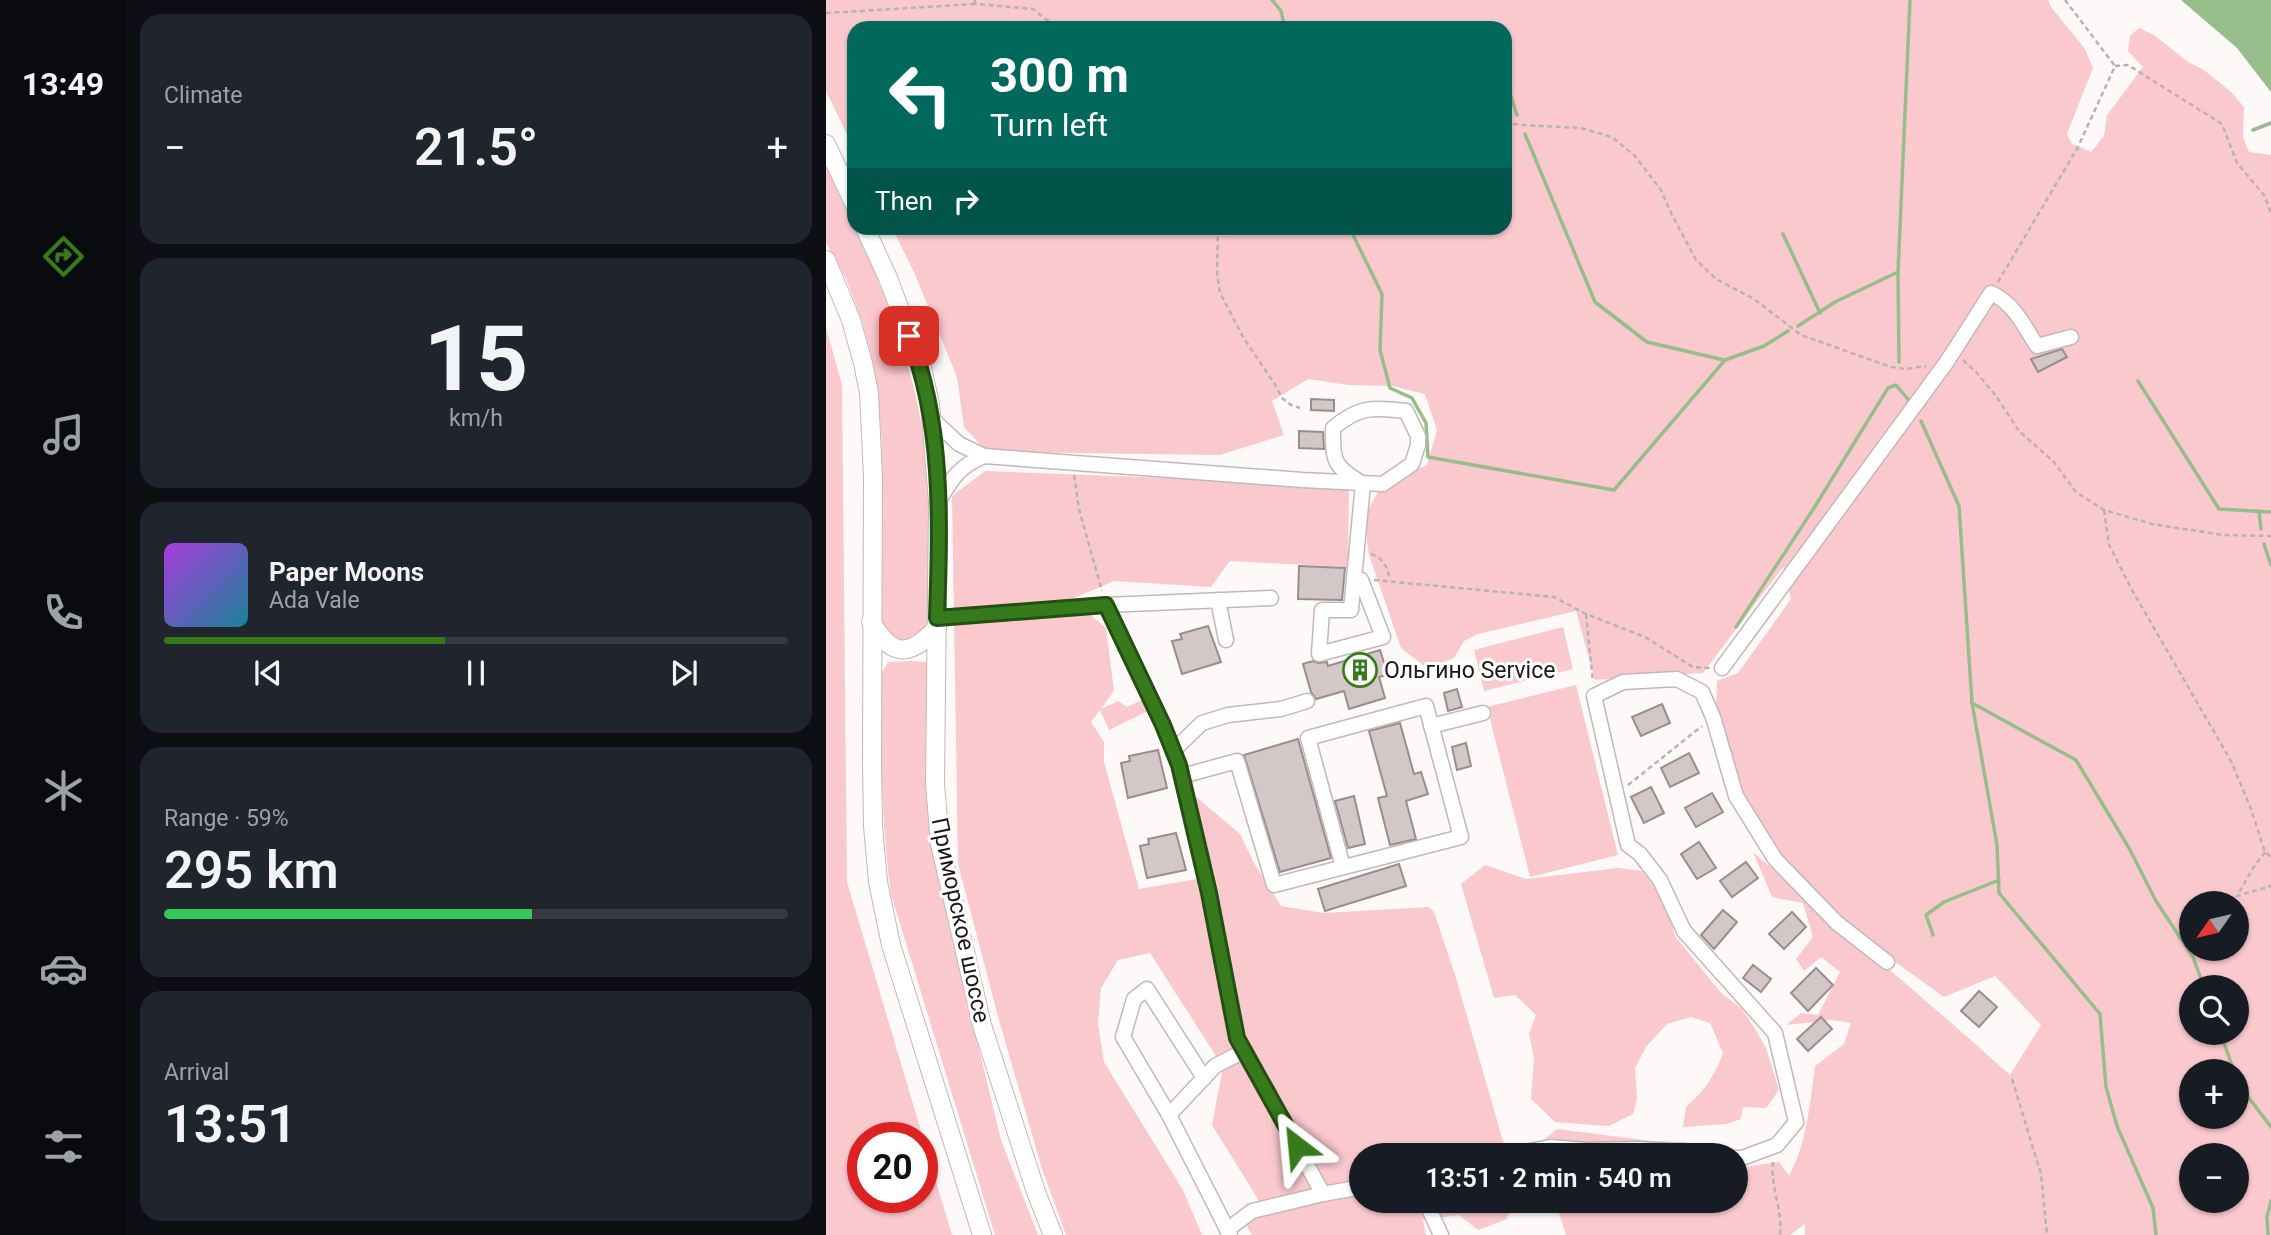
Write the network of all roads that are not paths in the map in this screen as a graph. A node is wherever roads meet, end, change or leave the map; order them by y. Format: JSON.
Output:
{"nodes":[{"id":1,"x":826,"y":144,"type":"edge"},
{"id":2,"x":847,"y":188,"type":"edge"},
{"id":3,"x":868,"y":235,"type":"edge"},
{"id":4,"x":826,"y":260,"type":"edge"},
{"id":5,"x":2071,"y":337,"type":"dead end"},
{"id":6,"x":932,"y":419,"type":"junction"},
{"id":7,"x":984,"y":456,"type":"junction"},
{"id":8,"x":1363,"y":484,"type":"junction"},
{"id":9,"x":938,"y":502,"type":"junction"},
{"id":10,"x":1362,"y":580,"type":"junction"},
{"id":11,"x":1271,"y":598,"type":"dead end"},
{"id":12,"x":1218,"y":600,"type":"junction"},
{"id":13,"x":1106,"y":605,"type":"junction"},
{"id":14,"x":871,"y":622,"type":"junction"},
{"id":15,"x":937,"y":623,"type":"junction"},
{"id":16,"x":1226,"y":640,"type":"dead end"},
{"id":17,"x":1722,"y":668,"type":"road end"},
{"id":18,"x":1307,"y":701,"type":"dead end"},
{"id":19,"x":1483,"y":713,"type":"dead end"},
{"id":20,"x":1431,"y":726,"type":"junction"},
{"id":21,"x":1173,"y":751,"type":"junction"},
{"id":22,"x":1181,"y":776,"type":"junction"},
{"id":23,"x":1343,"y":867,"type":"junction"},
{"id":24,"x":1887,"y":962,"type":"dead end"},
{"id":25,"x":1244,"y":1051,"type":"junction"},
{"id":26,"x":1204,"y":1078,"type":"junction"},
{"id":27,"x":1169,"y":1115,"type":"junction"},
{"id":28,"x":1748,"y":1154,"type":"edge"},
{"id":29,"x":1349,"y":1189,"type":"edge"},
{"id":30,"x":1323,"y":1194,"type":"junction"},
{"id":31,"x":1431,"y":1213,"type":"edge"},
{"id":32,"x":1229,"y":1232,"type":"edge"},
{"id":33,"x":982,"y":1235,"type":"edge"},
{"id":34,"x":1053,"y":1235,"type":"edge"},
{"id":35,"x":1441,"y":1235,"type":"edge"}],
"edges":[{"from":1,"to":2,"type":"main road"},
{"from":3,"to":6,"type":"main road","name":"Приморское шоссе"},
{"from":4,"to":14,"type":"main road"},
{"from":5,"to":17,"type":"lane"},
{"from":6,"to":7,"type":"lane"},
{"from":6,"to":9,"type":"main road","name":"Приморское шоссе"},
{"from":7,"to":8,"type":"lane"},
{"from":7,"to":9,"type":"lane"},
{"from":8,"to":8,"type":"lane"},
{"from":8,"to":10,"type":"lane"},
{"from":9,"to":15,"type":"main road","name":"Приморское шоссе"},
{"from":10,"to":10,"type":"lane"},
{"from":11,"to":12,"type":"lane"},
{"from":12,"to":13,"type":"lane"},
{"from":12,"to":16,"type":"lane"},
{"from":13,"to":15,"type":"lane"},
{"from":13,"to":21,"type":"lane"},
{"from":14,"to":15,"type":"main road"},
{"from":14,"to":33,"type":"main road"},
{"from":15,"to":34,"type":"main road","name":"Приморское шоссе"},
{"from":18,"to":21,"type":"lane"},
{"from":19,"to":20,"type":"lane"},
{"from":20,"to":23,"type":"lane"},
{"from":20,"to":23,"type":"lane"},
{"from":21,"to":22,"type":"lane"},
{"from":22,"to":23,"type":"lane"},
{"from":22,"to":25,"type":"lane"},
{"from":24,"to":28,"type":"lane"},
{"from":25,"to":26,"type":"lane"},
{"from":25,"to":30,"type":"lane"},
{"from":26,"to":27,"type":"lane"},
{"from":26,"to":27,"type":"lane"},
{"from":27,"to":32,"type":"lane"},
{"from":29,"to":30,"type":"lane"},
{"from":30,"to":32,"type":"lane"},
{"from":31,"to":35,"type":"lane"}]}
